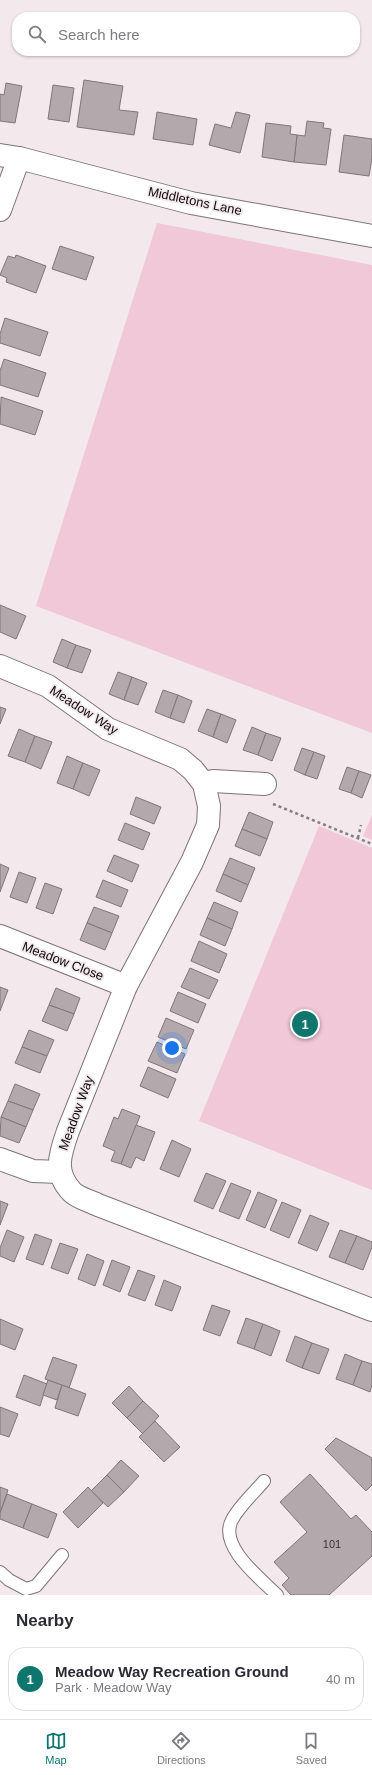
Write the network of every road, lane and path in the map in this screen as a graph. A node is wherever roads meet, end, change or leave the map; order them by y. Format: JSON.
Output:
{"nodes":[{"id":1,"x":10,"y":156,"type":"edge"},
{"id":2,"x":0,"y":210,"type":"edge"},
{"id":3,"x":372,"y":236,"type":"edge"},
{"id":4,"x":0,"y":666,"type":"edge"},
{"id":5,"x":204,"y":784,"type":"junction"},
{"id":6,"x":268,"y":794,"type":"joint"},
{"id":7,"x":361,"y":825,"type":"dead end"},
{"id":8,"x":358,"y":839,"type":"junction"},
{"id":9,"x":372,"y":844,"type":"edge"},
{"id":10,"x":0,"y":936,"type":"edge"},
{"id":11,"x":126,"y":986,"type":"junction"},
{"id":12,"x":0,"y":1159,"type":"edge"},
{"id":13,"x":60,"y":1172,"type":"junction"},
{"id":14,"x":372,"y":1310,"type":"edge"},
{"id":15,"x":264,"y":1481,"type":"dead end"},
{"id":16,"x":62,"y":1555,"type":"dead end"},
{"id":17,"x":0,"y":1572,"type":"edge"},
{"id":18,"x":277,"y":1595,"type":"edge"}],
"edges":[{"from":1,"to":2,"type":"street","name":"Middletons Lane"},
{"from":1,"to":3,"type":"street","name":"Middletons Lane"},
{"from":4,"to":5,"type":"street","name":"Meadow Way"},
{"from":5,"to":6,"type":"street"},
{"from":5,"to":11,"type":"street","name":"Meadow Way"},
{"from":6,"to":8,"type":"path"},
{"from":7,"to":8,"type":"path"},
{"from":8,"to":9,"type":"path"},
{"from":10,"to":11,"type":"street","name":"Meadow Close"},
{"from":11,"to":13,"type":"street","name":"Meadow Way"},
{"from":12,"to":13,"type":"street"},
{"from":13,"to":14,"type":"street"},
{"from":15,"to":18,"type":"lane"},
{"from":16,"to":17,"type":"lane"}]}
